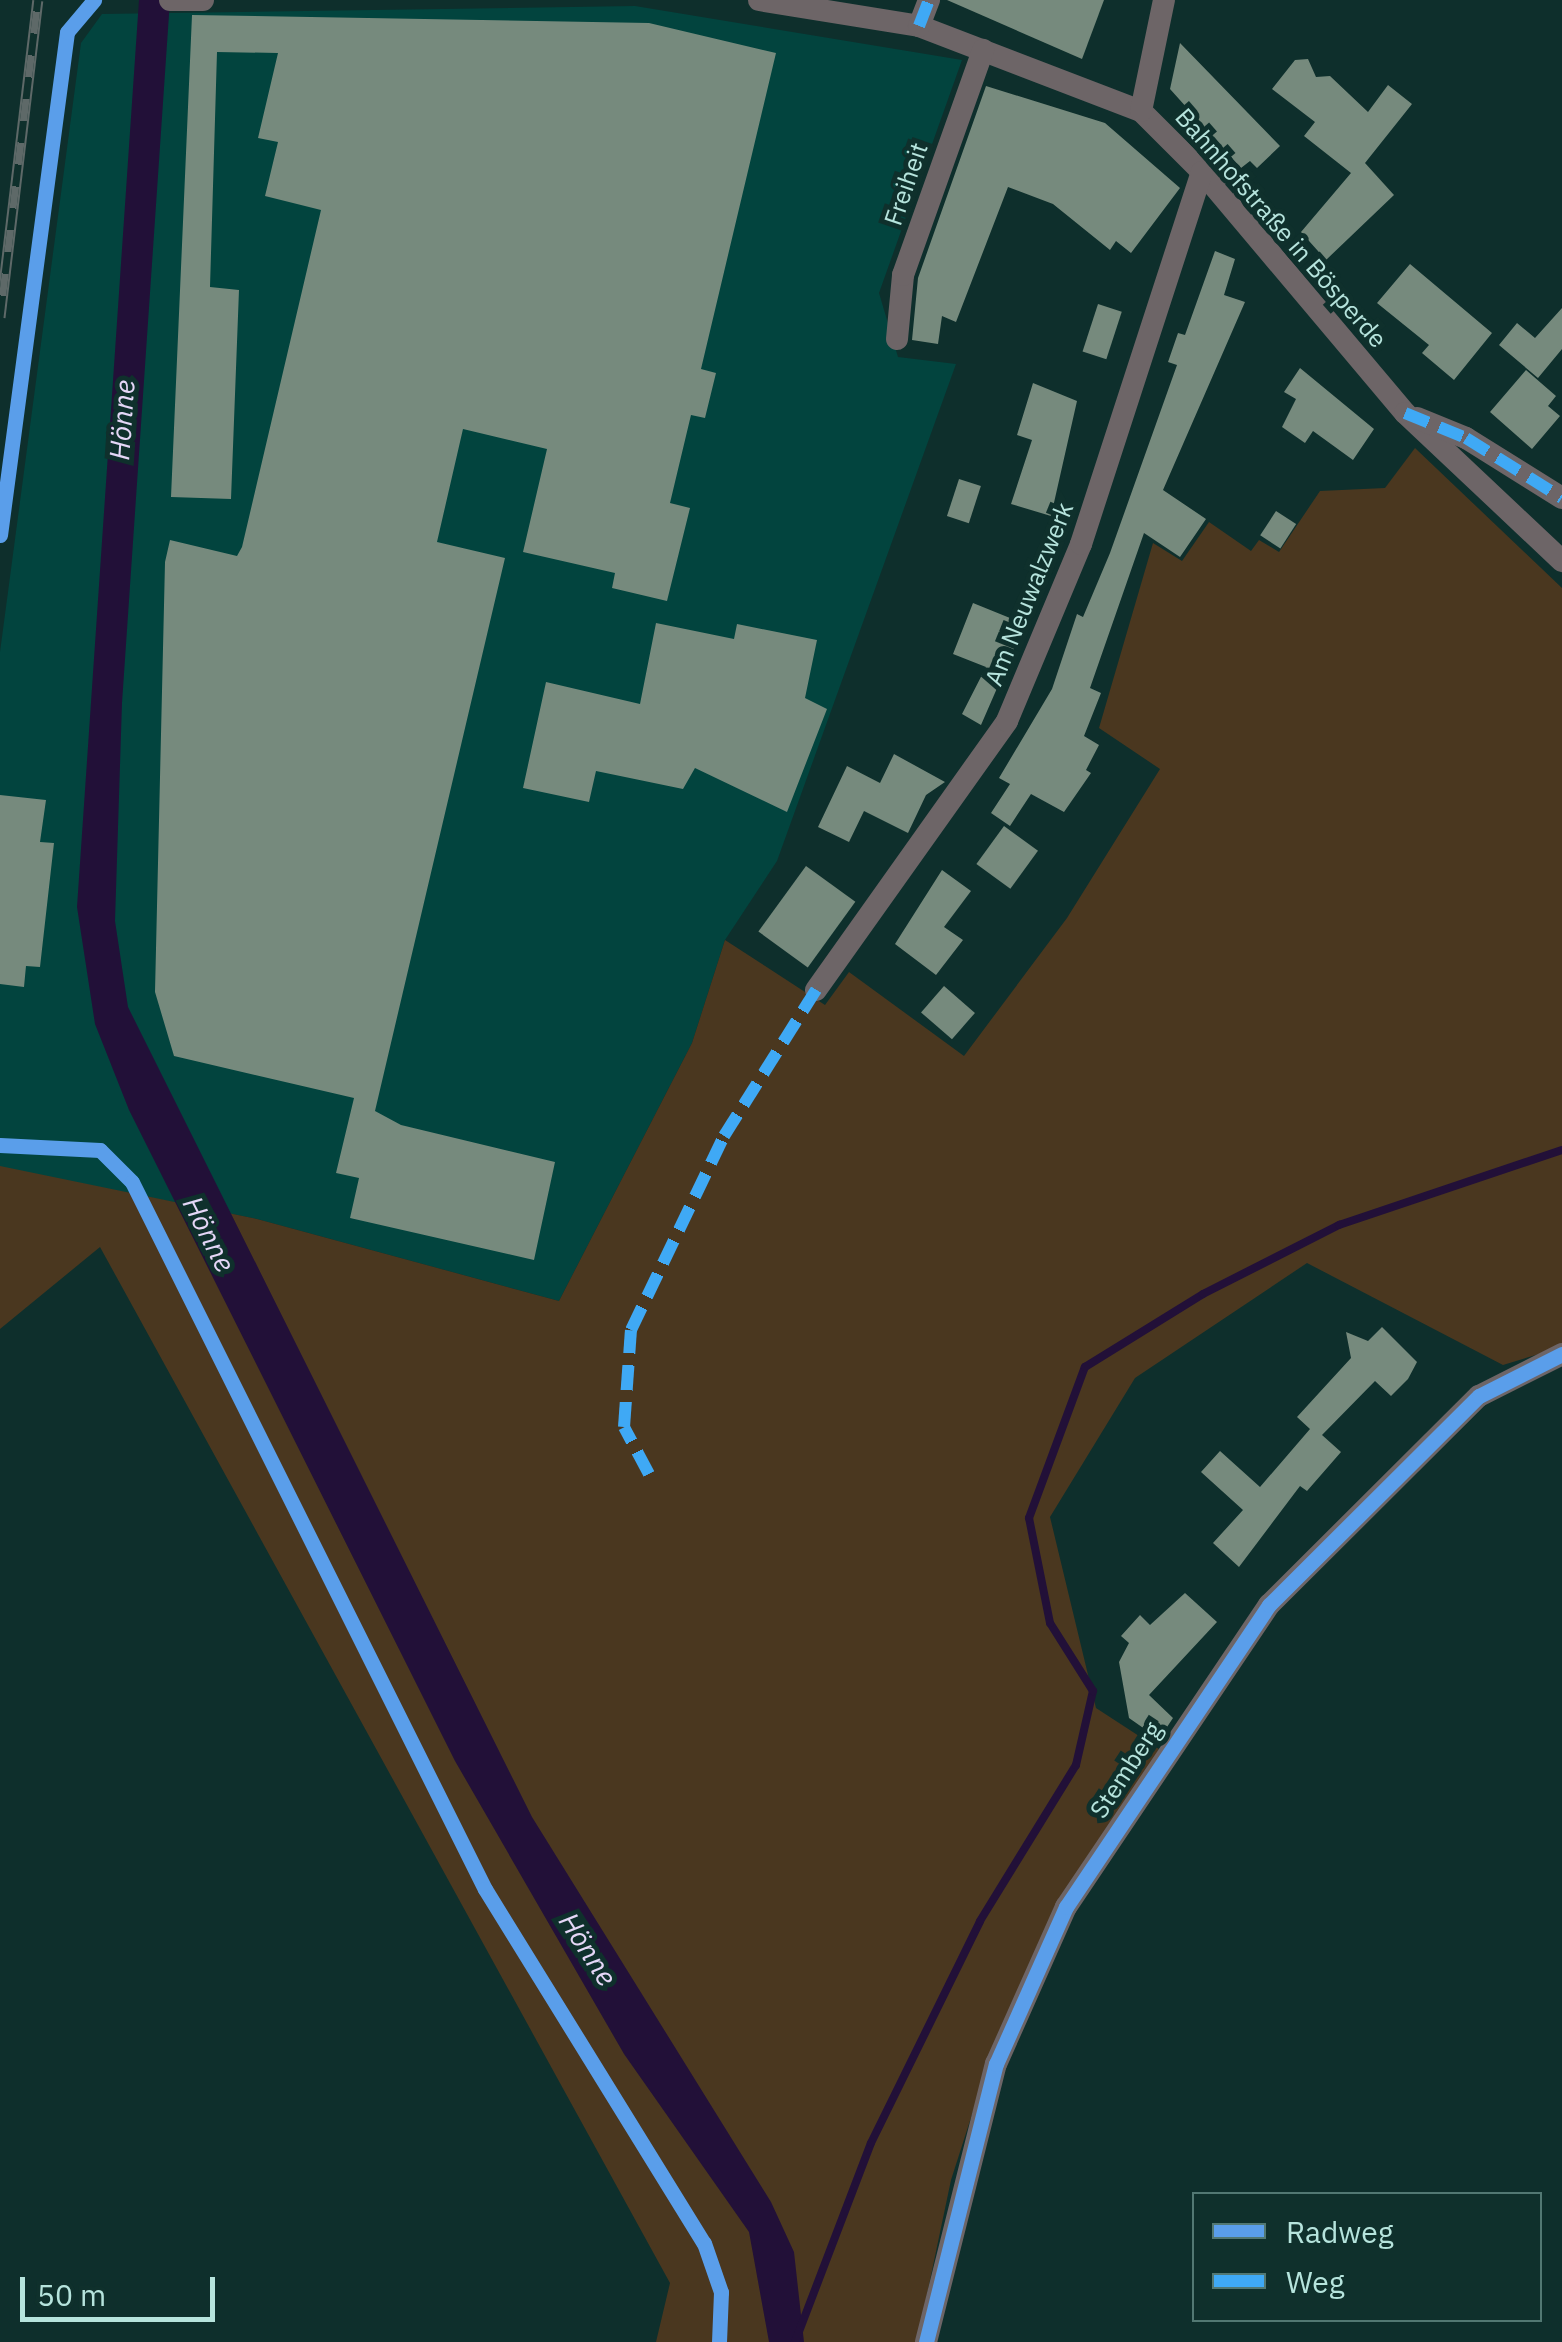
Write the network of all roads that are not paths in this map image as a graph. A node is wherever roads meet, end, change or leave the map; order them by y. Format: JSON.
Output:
{"nodes":[{"id":1,"x":170,"y":0,"type":"edge"},
{"id":2,"x":183,"y":0,"type":"edge"},
{"id":3,"x":203,"y":0,"type":"edge"},
{"id":4,"x":759,"y":0,"type":"edge"},
{"id":5,"x":929,"y":0,"type":"edge"},
{"id":6,"x":1164,"y":0,"type":"edge"},
{"id":7,"x":919,"y":26,"type":"junction"},
{"id":8,"x":983,"y":50,"type":"junction"},
{"id":9,"x":1141,"y":111,"type":"junction"},
{"id":10,"x":1202,"y":172,"type":"junction"},
{"id":11,"x":897,"y":339,"type":"dead end"},
{"id":12,"x":1406,"y":413,"type":"junction"},
{"id":13,"x":1558,"y":485,"type":"edge"},
{"id":14,"x":1562,"y":560,"type":"edge"},
{"id":15,"x":816,"y":990,"type":"dead end"},
{"id":16,"x":1562,"y":1354,"type":"edge"},
{"id":17,"x":926,"y":2342,"type":"edge"}],
"edges":[{"from":1,"to":2,"type":"street"},
{"from":2,"to":3,"type":"street"},
{"from":4,"to":7,"type":"street","name":"Bahnhofstraße in Bösperde"},
{"from":5,"to":7,"type":"street"},
{"from":6,"to":9,"type":"street"},
{"from":7,"to":8,"type":"street","name":"Bahnhofstraße in Bösperde"},
{"from":8,"to":9,"type":"street","name":"Bahnhofstraße in Bösperde"},
{"from":8,"to":11,"type":"street","name":"Freiheit"},
{"from":9,"to":10,"type":"street","name":"Bahnhofstraße in Bösperde"},
{"from":10,"to":12,"type":"street","name":"Bahnhofstraße in Bösperde"},
{"from":10,"to":15,"type":"street","name":"Am Neuwalzwerk"},
{"from":12,"to":13,"type":"street","name":"Bahnhofstraße in Bösperde"},
{"from":12,"to":14,"type":"street","name":"Bahnhofstraße in Bösperde"},
{"from":16,"to":17,"type":"street","name":"Stemberg"}]}
